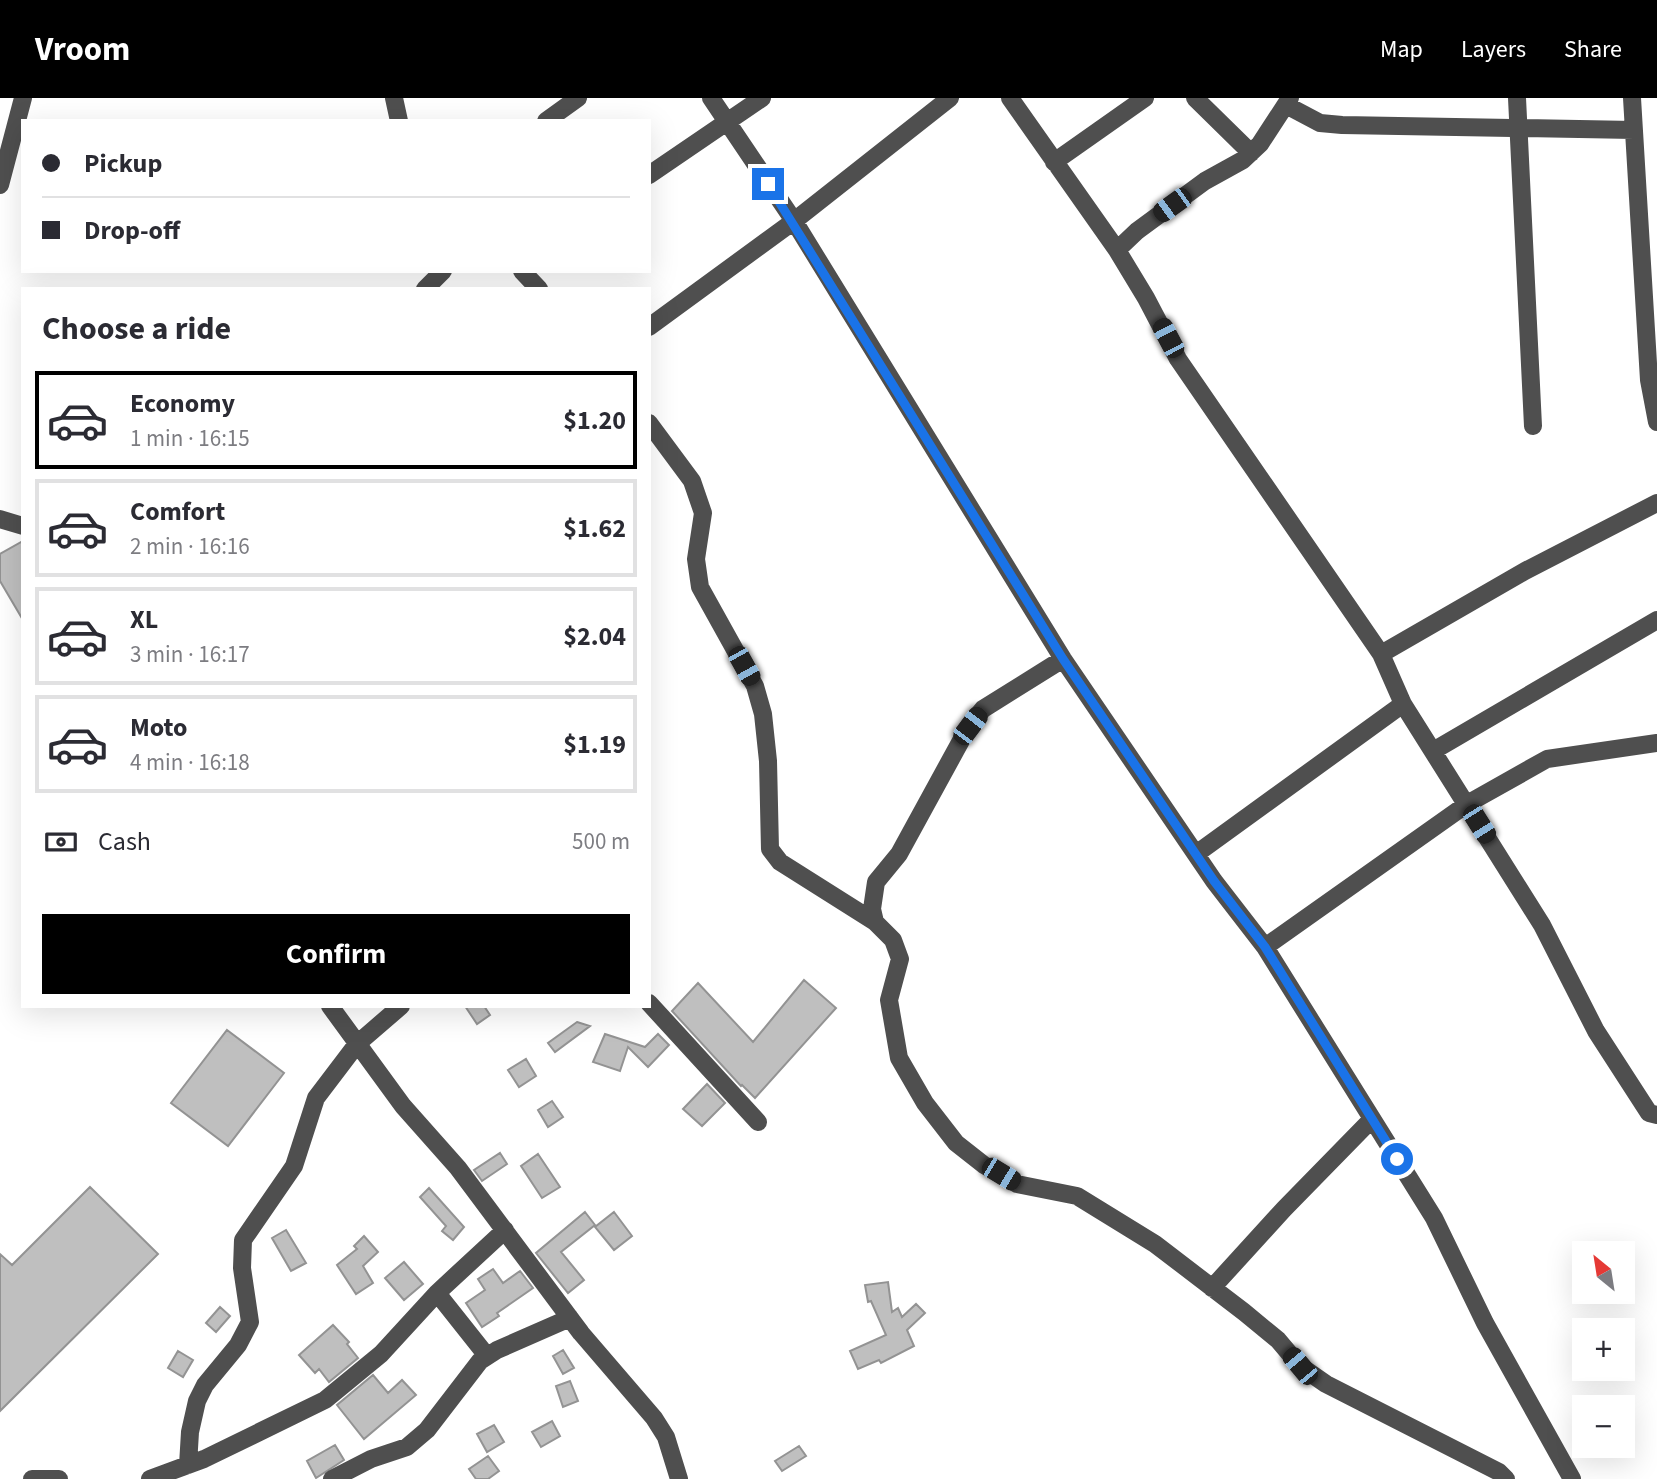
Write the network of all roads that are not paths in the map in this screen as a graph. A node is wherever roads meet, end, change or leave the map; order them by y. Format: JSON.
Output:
{"nodes":[{"id":1,"x":23,"y":98,"type":"edge"},
{"id":2,"x":578,"y":98,"type":"edge"},
{"id":3,"x":711,"y":98,"type":"edge"},
{"id":4,"x":762,"y":98,"type":"edge"},
{"id":5,"x":950,"y":98,"type":"edge"},
{"id":6,"x":1010,"y":98,"type":"edge"},
{"id":7,"x":1145,"y":98,"type":"edge"},
{"id":8,"x":1195,"y":98,"type":"edge"},
{"id":9,"x":1517,"y":98,"type":"edge"},
{"id":10,"x":1632,"y":98,"type":"edge"},
{"id":11,"x":1288,"y":101,"type":"edge"},
{"id":12,"x":549,"y":119,"type":"edge"},
{"id":13,"x":728,"y":122,"type":"junction"},
{"id":14,"x":1518,"y":128,"type":"junction"},
{"id":15,"x":1634,"y":130,"type":"junction"},
{"id":16,"x":1251,"y":153,"type":"junction"},
{"id":17,"x":1054,"y":162,"type":"junction"},
{"id":18,"x":651,"y":174,"type":"edge"},
{"id":19,"x":0,"y":185,"type":"edge"},
{"id":20,"x":793,"y":222,"type":"junction"},
{"id":21,"x":1116,"y":250,"type":"junction"},
{"id":22,"x":441,"y":273,"type":"edge"},
{"id":23,"x":524,"y":273,"type":"edge"},
{"id":24,"x":427,"y":287,"type":"edge"},
{"id":25,"x":536,"y":287,"type":"edge"},
{"id":26,"x":651,"y":326,"type":"edge"},
{"id":27,"x":1657,"y":422,"type":"edge"},
{"id":28,"x":651,"y":426,"type":"edge"},
{"id":29,"x":1533,"y":426,"type":"dead end"},
{"id":30,"x":1657,"y":503,"type":"edge"},
{"id":31,"x":0,"y":519,"type":"edge"},
{"id":32,"x":21,"y":525,"type":"edge"},
{"id":33,"x":1657,"y":620,"type":"edge"},
{"id":34,"x":1381,"y":654,"type":"junction"},
{"id":35,"x":1063,"y":659,"type":"junction"},
{"id":36,"x":1404,"y":704,"type":"junction"},
{"id":37,"x":1657,"y":743,"type":"edge"},
{"id":38,"x":1433,"y":751,"type":"junction"},
{"id":39,"x":1467,"y":804,"type":"junction"},
{"id":40,"x":1196,"y":854,"type":"junction"},
{"id":41,"x":874,"y":922,"type":"junction"},
{"id":42,"x":1265,"y":947,"type":"junction"},
{"id":43,"x":651,"y":1005,"type":"edge"},
{"id":44,"x":331,"y":1008,"type":"edge"},
{"id":45,"x":399,"y":1008,"type":"edge"},
{"id":46,"x":356,"y":1044,"type":"junction"},
{"id":47,"x":1657,"y":1115,"type":"edge"},
{"id":48,"x":1372,"y":1119,"type":"junction"},
{"id":49,"x":758,"y":1122,"type":"dead end"},
{"id":50,"x":505,"y":1230,"type":"junction"},
{"id":51,"x":1212,"y":1288,"type":"junction"},
{"id":52,"x":437,"y":1293,"type":"junction"},
{"id":53,"x":570,"y":1318,"type":"junction"},
{"id":54,"x":487,"y":1356,"type":"junction"},
{"id":55,"x":188,"y":1465,"type":"junction"},
{"id":56,"x":160,"y":1478,"type":"edge"},
{"id":57,"x":32,"y":1479,"type":"edge"},
{"id":58,"x":59,"y":1479,"type":"edge"},
{"id":59,"x":332,"y":1479,"type":"edge"},
{"id":60,"x":679,"y":1479,"type":"edge"},
{"id":61,"x":1506,"y":1479,"type":"edge"},
{"id":62,"x":1572,"y":1479,"type":"edge"}],
"edges":[{"from":1,"to":19,"type":"street"},
{"from":2,"to":12,"type":"street"},
{"from":3,"to":13,"type":"street"},
{"from":4,"to":13,"type":"street"},
{"from":5,"to":20,"type":"street"},
{"from":6,"to":17,"type":"street"},
{"from":7,"to":17,"type":"street"},
{"from":8,"to":16,"type":"street"},
{"from":9,"to":14,"type":"street"},
{"from":10,"to":15,"type":"street"},
{"from":11,"to":14,"type":"street"},
{"from":11,"to":16,"type":"street"},
{"from":13,"to":18,"type":"street"},
{"from":13,"to":20,"type":"street"},
{"from":14,"to":15,"type":"street"},
{"from":14,"to":29,"type":"street"},
{"from":15,"to":27,"type":"street"},
{"from":16,"to":21,"type":"street"},
{"from":17,"to":21,"type":"street"},
{"from":20,"to":26,"type":"street"},
{"from":20,"to":35,"type":"street"},
{"from":21,"to":34,"type":"street"},
{"from":22,"to":24,"type":"street"},
{"from":23,"to":25,"type":"street"},
{"from":28,"to":41,"type":"street"},
{"from":30,"to":34,"type":"street"},
{"from":31,"to":32,"type":"street"},
{"from":33,"to":38,"type":"street"},
{"from":34,"to":36,"type":"street"},
{"from":35,"to":40,"type":"street"},
{"from":35,"to":41,"type":"street"},
{"from":36,"to":38,"type":"street"},
{"from":36,"to":40,"type":"street"},
{"from":37,"to":39,"type":"street"},
{"from":38,"to":39,"type":"street"},
{"from":39,"to":42,"type":"street"},
{"from":39,"to":47,"type":"street"},
{"from":40,"to":42,"type":"street"},
{"from":41,"to":51,"type":"street"},
{"from":42,"to":48,"type":"street"},
{"from":43,"to":49,"type":"street"},
{"from":44,"to":46,"type":"street"},
{"from":45,"to":46,"type":"street"},
{"from":46,"to":50,"type":"street"},
{"from":46,"to":55,"type":"street"},
{"from":48,"to":51,"type":"street"},
{"from":48,"to":62,"type":"street"},
{"from":50,"to":52,"type":"street"},
{"from":50,"to":53,"type":"street"},
{"from":51,"to":61,"type":"street"},
{"from":52,"to":54,"type":"street"},
{"from":52,"to":55,"type":"street"},
{"from":53,"to":54,"type":"street"},
{"from":53,"to":60,"type":"street"},
{"from":54,"to":59,"type":"street"},
{"from":55,"to":56,"type":"street"},
{"from":57,"to":58,"type":"street"}]}
